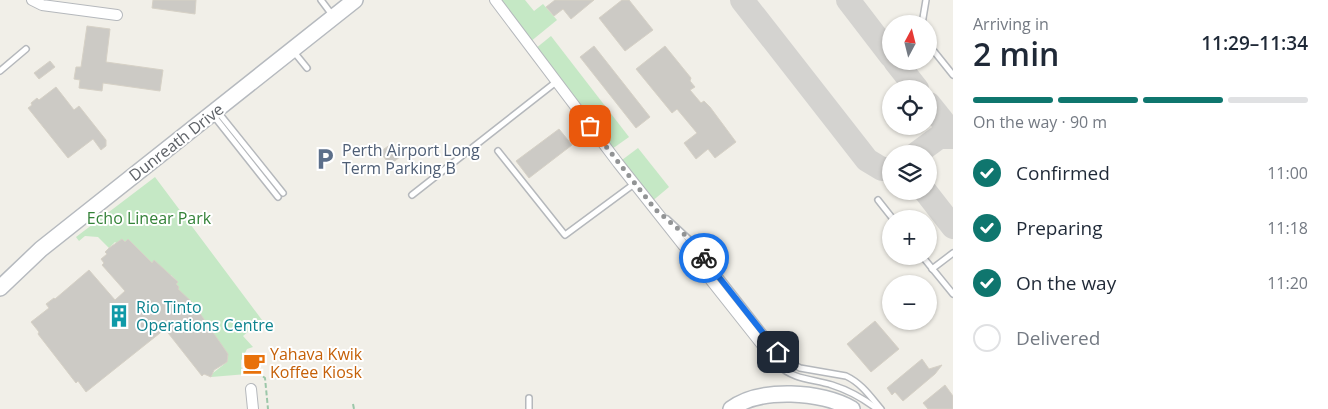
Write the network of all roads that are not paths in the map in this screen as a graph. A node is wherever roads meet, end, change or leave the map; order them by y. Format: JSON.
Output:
{"nodes":[{"id":1,"x":32,"y":0,"type":"edge"},
{"id":2,"x":321,"y":0,"type":"edge"},
{"id":3,"x":355,"y":0,"type":"edge"},
{"id":4,"x":494,"y":0,"type":"edge"},
{"id":5,"x":926,"y":0,"type":"edge"},
{"id":6,"x":117,"y":15,"type":"dead end"},
{"id":7,"x":924,"y":15,"type":"edge"},
{"id":8,"x":334,"y":16,"type":"junction"},
{"id":9,"x":26,"y":49,"type":"dead end"},
{"id":10,"x":292,"y":50,"type":"junction"},
{"id":11,"x":938,"y":56,"type":"edge"},
{"id":12,"x":307,"y":68,"type":"dead end"},
{"id":13,"x":0,"y":71,"type":"edge"},
{"id":14,"x":953,"y":75,"type":"edge"},
{"id":15,"x":556,"y":82,"type":"junction"},
{"id":16,"x":214,"y":111,"type":"junction"},
{"id":17,"x":498,"y":151,"type":"dead end"},
{"id":18,"x":635,"y":184,"type":"junction"},
{"id":19,"x":280,"y":195,"type":"dead end"},
{"id":20,"x":412,"y":195,"type":"dead end"},
{"id":21,"x":878,"y":200,"type":"dead end"},
{"id":22,"x":655,"y":209,"type":"junction"},
{"id":23,"x":886,"y":210,"type":"edge"},
{"id":24,"x":953,"y":253,"type":"edge"},
{"id":25,"x":929,"y":265,"type":"edge"},
{"id":26,"x":932,"y":269,"type":"junction"},
{"id":27,"x":0,"y":288,"type":"edge"},
{"id":28,"x":953,"y":294,"type":"edge"},
{"id":29,"x":778,"y":365,"type":"joint"},
{"id":30,"x":251,"y":389,"type":"dead end"},
{"id":31,"x":529,"y":398,"type":"dead end"},
{"id":32,"x":253,"y":409,"type":"edge"},
{"id":33,"x":530,"y":409,"type":"edge"},
{"id":34,"x":731,"y":409,"type":"edge"},
{"id":35,"x":852,"y":409,"type":"edge"},
{"id":36,"x":879,"y":409,"type":"edge"}],
"edges":[{"from":1,"to":6,"type":"street"},
{"from":2,"to":8,"type":"lane"},
{"from":3,"to":8,"type":"main road","name":"Dunreath Drive"},
{"from":4,"to":15,"type":"street"},
{"from":5,"to":7,"type":"lane"},
{"from":8,"to":10,"type":"main road","name":"Dunreath Drive"},
{"from":9,"to":13,"type":"lane"},
{"from":10,"to":12,"type":"lane"},
{"from":10,"to":16,"type":"main road","name":"Dunreath Drive"},
{"from":11,"to":14,"type":"lane"},
{"from":15,"to":18,"type":"street"},
{"from":15,"to":20,"type":"lane"},
{"from":16,"to":19,"type":"lane"},
{"from":16,"to":27,"type":"main road","name":"Dunreath Drive"},
{"from":17,"to":18,"type":"lane"},
{"from":18,"to":22,"type":"street"},
{"from":21,"to":23,"type":"lane"},
{"from":22,"to":29,"type":"street"},
{"from":22,"to":36,"type":"lane"},
{"from":24,"to":26,"type":"lane"},
{"from":25,"to":26,"type":"lane"},
{"from":26,"to":28,"type":"lane"},
{"from":29,"to":36,"type":"lane"},
{"from":30,"to":32,"type":"street"},
{"from":31,"to":33,"type":"lane"},
{"from":34,"to":35,"type":"main road"}]}
